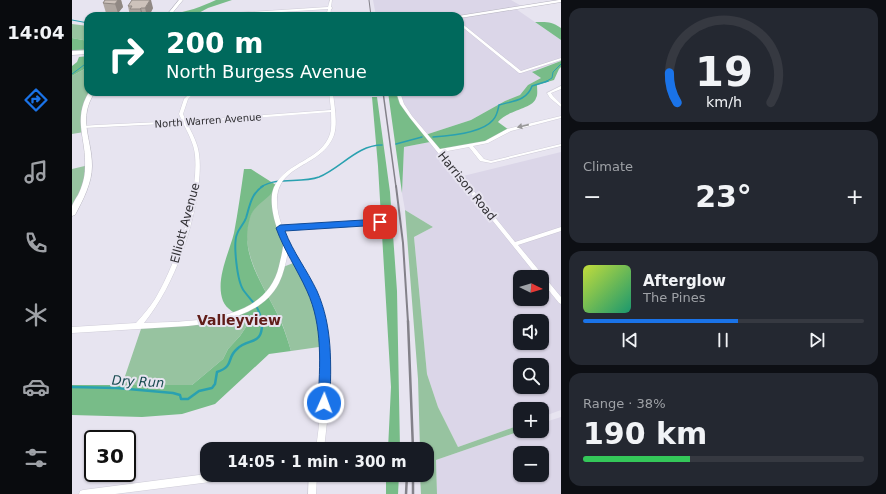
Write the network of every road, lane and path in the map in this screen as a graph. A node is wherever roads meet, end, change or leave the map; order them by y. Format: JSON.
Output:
{"nodes":[{"id":1,"x":181,"y":0,"type":"edge"},
{"id":2,"x":331,"y":0,"type":"edge"},
{"id":3,"x":561,"y":1,"type":"edge"},
{"id":4,"x":330,"y":8,"type":"junction"},
{"id":5,"x":171,"y":12,"type":"edge"},
{"id":6,"x":272,"y":12,"type":"edge"},
{"id":7,"x":329,"y":12,"type":"edge"},
{"id":8,"x":464,"y":16,"type":"edge"},
{"id":9,"x":464,"y":26,"type":"edge"},
{"id":10,"x":84,"y":52,"type":"edge"},
{"id":11,"x":72,"y":54,"type":"edge"},
{"id":12,"x":561,"y":59,"type":"edge"},
{"id":13,"x":561,"y":87,"type":"edge"},
{"id":14,"x":90,"y":96,"type":"edge"},
{"id":15,"x":189,"y":96,"type":"edge"},
{"id":16,"x":331,"y":96,"type":"edge"},
{"id":17,"x":399,"y":96,"type":"edge"},
{"id":18,"x":561,"y":106,"type":"edge"},
{"id":19,"x":332,"y":111,"type":"junction"},
{"id":20,"x":561,"y":117,"type":"edge"},
{"id":21,"x":185,"y":122,"type":"junction"},
{"id":22,"x":83,"y":127,"type":"junction"},
{"id":23,"x":470,"y":145,"type":"junction"},
{"id":24,"x":561,"y":145,"type":"edge"},
{"id":25,"x":438,"y":150,"type":"junction"},
{"id":26,"x":72,"y":213,"type":"edge"},
{"id":27,"x":380,"y":222,"type":"dead end"},
{"id":28,"x":280,"y":228,"type":"junction"},
{"id":29,"x":561,"y":229,"type":"edge"},
{"id":30,"x":515,"y":244,"type":"junction"},
{"id":31,"x":286,"y":245,"type":"junction"},
{"id":32,"x":536,"y":270,"type":"edge"},
{"id":33,"x":549,"y":286,"type":"edge"},
{"id":34,"x":561,"y":301,"type":"edge"},
{"id":35,"x":138,"y":326,"type":"junction"},
{"id":36,"x":72,"y":330,"type":"edge"},
{"id":37,"x":321,"y":442,"type":"edge"},
{"id":38,"x":200,"y":479,"type":"edge"},
{"id":39,"x":313,"y":482,"type":"edge"},
{"id":40,"x":83,"y":494,"type":"edge"},
{"id":41,"x":312,"y":494,"type":"edge"}],
"edges":[{"from":1,"to":5,"type":"street"},
{"from":2,"to":4,"type":"street"},
{"from":3,"to":8,"type":"street"},
{"from":4,"to":6,"type":"street"},
{"from":4,"to":7,"type":"street"},
{"from":9,"to":12,"type":"street"},
{"from":10,"to":11,"type":"street"},
{"from":13,"to":18,"type":"street"},
{"from":14,"to":22,"type":"street"},
{"from":15,"to":21,"type":"street","name":"Elliott Avenue"},
{"from":16,"to":19,"type":"street"},
{"from":17,"to":25,"type":"street","name":"Harrison Road"},
{"from":19,"to":21,"type":"street","name":"North Warren Avenue"},
{"from":19,"to":28,"type":"street"},
{"from":20,"to":23,"type":"street","one_way":true},
{"from":21,"to":22,"type":"street","name":"North Warren Avenue"},
{"from":21,"to":35,"type":"street","name":"Elliott Avenue"},
{"from":22,"to":26,"type":"street"},
{"from":23,"to":24,"type":"street"},
{"from":23,"to":25,"type":"street"},
{"from":25,"to":30,"type":"street","name":"Harrison Road"},
{"from":27,"to":28,"type":"street"},
{"from":28,"to":31,"type":"street"},
{"from":29,"to":30,"type":"street"},
{"from":30,"to":32,"type":"street","name":"Harrison Road"},
{"from":31,"to":35,"type":"street"},
{"from":31,"to":37,"type":"street"},
{"from":33,"to":34,"type":"street","name":"Harrison Road"},
{"from":35,"to":36,"type":"street"},
{"from":38,"to":40,"type":"street"},
{"from":39,"to":41,"type":"street"}]}
